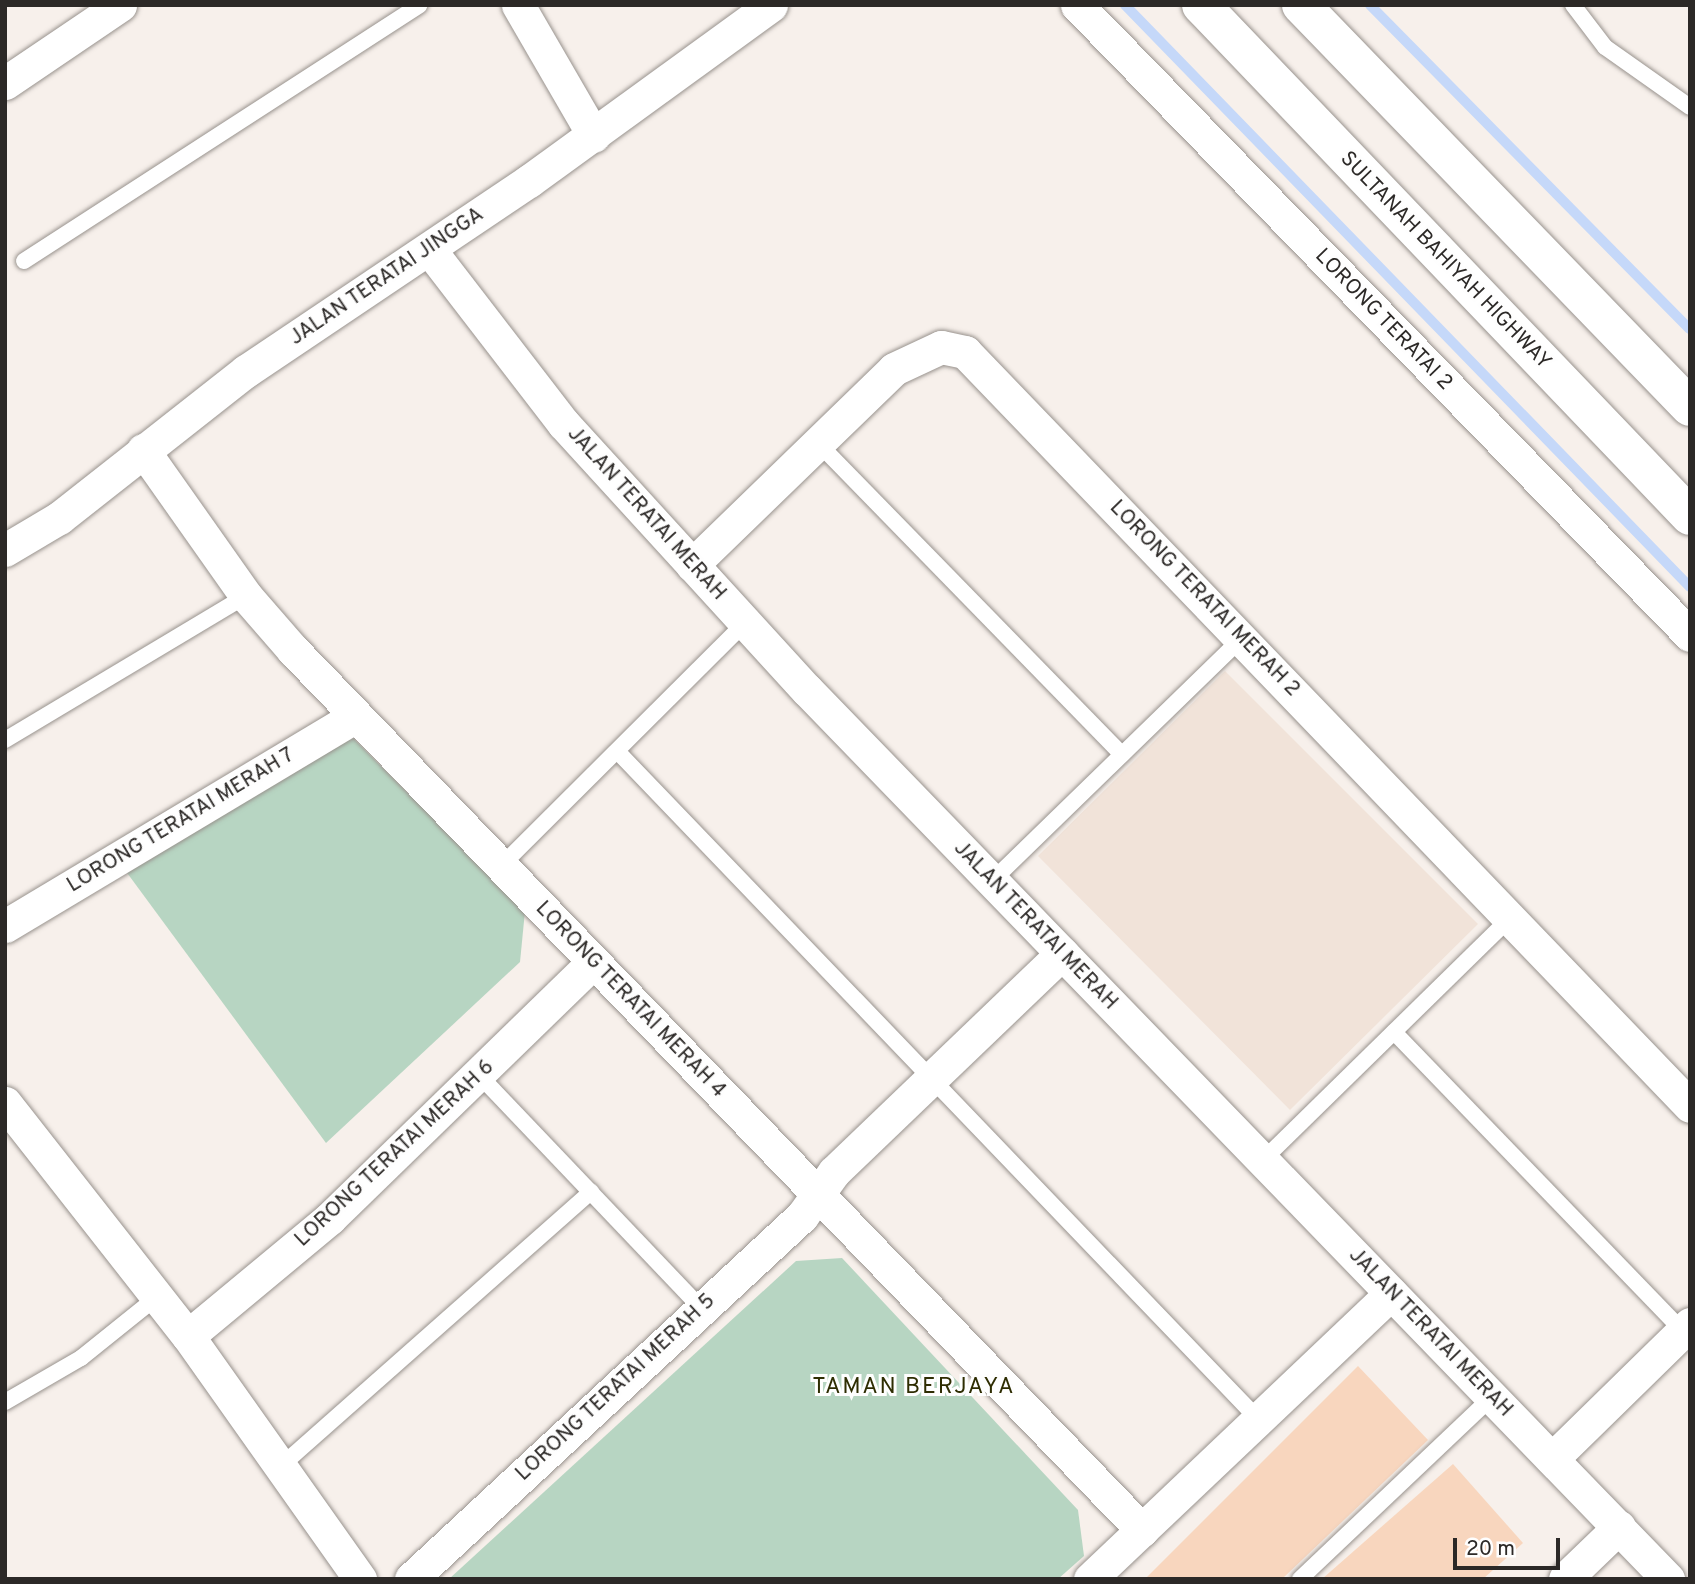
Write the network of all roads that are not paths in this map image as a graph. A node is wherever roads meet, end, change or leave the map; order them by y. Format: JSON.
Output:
{"nodes":[{"id":1,"x":120,"y":5,"type":"edge"},
{"id":2,"x":419,"y":5,"type":"edge"},
{"id":3,"x":518,"y":5,"type":"edge"},
{"id":4,"x":771,"y":5,"type":"edge"},
{"id":5,"x":1077,"y":5,"type":"edge"},
{"id":6,"x":1201,"y":5,"type":"edge"},
{"id":7,"x":1301,"y":5,"type":"edge"},
{"id":8,"x":1573,"y":5,"type":"edge"},
{"id":9,"x":5,"y":83,"type":"edge"},
{"id":10,"x":1690,"y":107,"type":"edge"},
{"id":11,"x":594,"y":135,"type":"junction"},
{"id":12,"x":429,"y":249,"type":"junction"},
{"id":13,"x":24,"y":261,"type":"dead end"},
{"id":14,"x":1690,"y":407,"type":"edge"},
{"id":15,"x":818,"y":443,"type":"junction"},
{"id":16,"x":143,"y":450,"type":"junction"},
{"id":17,"x":1690,"y":516,"type":"edge"},
{"id":18,"x":5,"y":550,"type":"edge"},
{"id":19,"x":692,"y":565,"type":"junction"},
{"id":20,"x":246,"y":596,"type":"junction"},
{"id":21,"x":745,"y":623,"type":"junction"},
{"id":22,"x":1690,"y":635,"type":"edge"},
{"id":23,"x":1242,"y":638,"type":"junction"},
{"id":24,"x":356,"y":716,"type":"junction"},
{"id":25,"x":5,"y":740,"type":"edge"},
{"id":26,"x":617,"y":751,"type":"junction"},
{"id":27,"x":1122,"y":754,"type":"junction"},
{"id":28,"x":501,"y":866,"type":"junction"},
{"id":29,"x":992,"y":881,"type":"junction"},
{"id":30,"x":1510,"y":918,"type":"junction"},
{"id":31,"x":5,"y":926,"type":"edge"},
{"id":32,"x":1062,"y":953,"type":"junction"},
{"id":33,"x":593,"y":962,"type":"junction"},
{"id":34,"x":1394,"y":1032,"type":"junction"},
{"id":35,"x":481,"y":1077,"type":"junction"},
{"id":36,"x":932,"y":1079,"type":"junction"},
{"id":37,"x":5,"y":1103,"type":"edge"},
{"id":38,"x":1690,"y":1106,"type":"edge"},
{"id":39,"x":1263,"y":1160,"type":"junction"},
{"id":40,"x":591,"y":1192,"type":"junction"},
{"id":41,"x":818,"y":1194,"type":"junction"},
{"id":42,"x":1391,"y":1293,"type":"junction"},
{"id":43,"x":158,"y":1297,"type":"junction"},
{"id":44,"x":702,"y":1309,"type":"junction"},
{"id":45,"x":1686,"y":1328,"type":"edge"},
{"id":46,"x":187,"y":1335,"type":"junction"},
{"id":47,"x":1492,"y":1397,"type":"junction"},
{"id":48,"x":5,"y":1402,"type":"edge"},
{"id":49,"x":1258,"y":1419,"type":"junction"},
{"id":50,"x":1552,"y":1459,"type":"junction"},
{"id":51,"x":281,"y":1466,"type":"junction"},
{"id":52,"x":1619,"y":1527,"type":"junction"},
{"id":53,"x":1142,"y":1530,"type":"junction"},
{"id":54,"x":360,"y":1579,"type":"edge"},
{"id":55,"x":411,"y":1579,"type":"edge"},
{"id":56,"x":1090,"y":1579,"type":"edge"},
{"id":57,"x":1300,"y":1579,"type":"edge"},
{"id":58,"x":1565,"y":1579,"type":"edge"},
{"id":59,"x":1668,"y":1579,"type":"edge"}],
"edges":[{"from":1,"to":9,"type":"street"},
{"from":2,"to":13,"type":"lane"},
{"from":3,"to":11,"type":"street"},
{"from":4,"to":11,"type":"street","name":"JALAN TERATAI JINGGA"},
{"from":5,"to":22,"type":"street","name":"LORONG TERATAI 2"},
{"from":6,"to":17,"type":"main road","name":"SULTANAH BAHIYAH HIGHWAY"},
{"from":7,"to":14,"type":"main road"},
{"from":8,"to":10,"type":"lane"},
{"from":11,"to":12,"type":"street","name":"JALAN TERATAI JINGGA"},
{"from":12,"to":16,"type":"street","name":"JALAN TERATAI JINGGA"},
{"from":12,"to":19,"type":"street","name":"JALAN TERATAI MERAH"},
{"from":15,"to":19,"type":"street","name":"LORONG TERATAI MERAH 2"},
{"from":15,"to":23,"type":"street","name":"LORONG TERATAI MERAH 2"},
{"from":15,"to":27,"type":"lane"},
{"from":16,"to":18,"type":"street","name":"JALAN TERATAI JINGGA"},
{"from":16,"to":20,"type":"street","name":"LORONG TERATAI MERAH 4"},
{"from":19,"to":21,"type":"street","name":"JALAN TERATAI MERAH"},
{"from":20,"to":24,"type":"street","name":"LORONG TERATAI MERAH 4"},
{"from":20,"to":25,"type":"lane"},
{"from":21,"to":26,"type":"lane"},
{"from":21,"to":29,"type":"street","name":"JALAN TERATAI MERAH"},
{"from":23,"to":27,"type":"lane"},
{"from":23,"to":30,"type":"street","name":"LORONG TERATAI MERAH 2"},
{"from":24,"to":28,"type":"street","name":"LORONG TERATAI MERAH 4"},
{"from":24,"to":31,"type":"street","name":"LORONG TERATAI MERAH 7"},
{"from":26,"to":28,"type":"lane"},
{"from":26,"to":36,"type":"lane"},
{"from":27,"to":29,"type":"lane"},
{"from":28,"to":33,"type":"street","name":"LORONG TERATAI MERAH 4"},
{"from":29,"to":32,"type":"street","name":"JALAN TERATAI MERAH"},
{"from":30,"to":34,"type":"lane"},
{"from":30,"to":38,"type":"street","name":"LORONG TERATAI MERAH 2"},
{"from":32,"to":36,"type":"street","name":"LORONG TERATAI MERAH 5"},
{"from":32,"to":39,"type":"street","name":"JALAN TERATAI MERAH"},
{"from":33,"to":35,"type":"street","name":"LORONG TERATAI MERAH 6"},
{"from":33,"to":41,"type":"street","name":"LORONG TERATAI MERAH 4"},
{"from":34,"to":39,"type":"lane"},
{"from":34,"to":45,"type":"lane"},
{"from":35,"to":40,"type":"lane"},
{"from":35,"to":46,"type":"street","name":"LORONG TERATAI MERAH 6"},
{"from":36,"to":41,"type":"street","name":"LORONG TERATAI MERAH 5"},
{"from":36,"to":49,"type":"lane"},
{"from":37,"to":43,"type":"street"},
{"from":39,"to":42,"type":"street","name":"JALAN TERATAI MERAH"},
{"from":40,"to":44,"type":"lane"},
{"from":40,"to":51,"type":"lane"},
{"from":41,"to":44,"type":"street","name":"LORONG TERATAI MERAH 5"},
{"from":41,"to":53,"type":"street","name":"LORONG TERATAI MERAH 4"},
{"from":42,"to":47,"type":"street","name":"JALAN TERATAI MERAH"},
{"from":42,"to":49,"type":"street"},
{"from":43,"to":46,"type":"street"},
{"from":43,"to":48,"type":"lane"},
{"from":44,"to":55,"type":"street","name":"LORONG TERATAI MERAH 5"},
{"from":45,"to":50,"type":"street"},
{"from":46,"to":51,"type":"street"},
{"from":47,"to":50,"type":"street","name":"JALAN TERATAI MERAH"},
{"from":47,"to":57,"type":"lane"},
{"from":49,"to":53,"type":"street"},
{"from":50,"to":52,"type":"street","name":"JALAN TERATAI MERAH"},
{"from":51,"to":54,"type":"street"},
{"from":52,"to":58,"type":"street"},
{"from":52,"to":59,"type":"street","name":"JALAN TERATAI MERAH"},
{"from":53,"to":56,"type":"street"}]}
